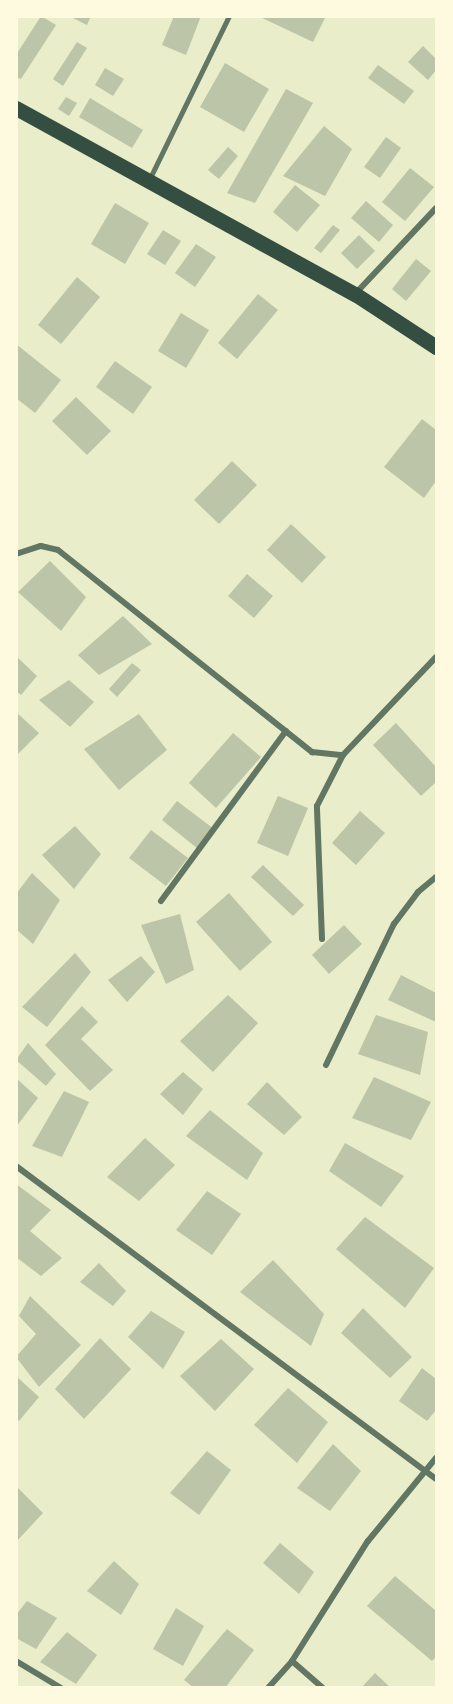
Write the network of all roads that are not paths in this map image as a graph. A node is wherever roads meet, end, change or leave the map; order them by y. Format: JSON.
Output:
{"nodes":[{"id":1,"x":230,"y":16,"type":"edge"},
{"id":2,"x":16,"y":108,"type":"edge"},
{"id":3,"x":149,"y":181,"type":"junction"},
{"id":4,"x":436,"y":208,"type":"edge"},
{"id":5,"x":355,"y":294,"type":"junction"},
{"id":6,"x":436,"y":347,"type":"edge"},
{"id":7,"x":16,"y":554,"type":"edge"},
{"id":8,"x":436,"y":657,"type":"edge"},
{"id":9,"x":286,"y":731,"type":"junction"},
{"id":10,"x":343,"y":755,"type":"junction"},
{"id":11,"x":436,"y":877,"type":"edge"},
{"id":12,"x":161,"y":901,"type":"dead end"},
{"id":13,"x":322,"y":939,"type":"dead end"},
{"id":14,"x":326,"y":1065,"type":"dead end"},
{"id":15,"x":16,"y":1166,"type":"edge"},
{"id":16,"x":436,"y":1458,"type":"edge"},
{"id":17,"x":425,"y":1470,"type":"junction"},
{"id":18,"x":436,"y":1479,"type":"edge"},
{"id":19,"x":16,"y":1661,"type":"edge"},
{"id":20,"x":292,"y":1661,"type":"junction"},
{"id":21,"x":61,"y":1688,"type":"edge"},
{"id":22,"x":268,"y":1688,"type":"edge"},
{"id":23,"x":323,"y":1688,"type":"edge"}],
"edges":[{"from":1,"to":3,"type":"lane"},
{"from":2,"to":3,"type":"main road"},
{"from":3,"to":5,"type":"main road"},
{"from":4,"to":5,"type":"street"},
{"from":5,"to":6,"type":"main road"},
{"from":7,"to":9,"type":"street"},
{"from":8,"to":10,"type":"street"},
{"from":9,"to":10,"type":"street"},
{"from":9,"to":12,"type":"street"},
{"from":10,"to":13,"type":"street"},
{"from":11,"to":14,"type":"street"},
{"from":15,"to":17,"type":"street"},
{"from":16,"to":17,"type":"street"},
{"from":17,"to":18,"type":"street"},
{"from":17,"to":20,"type":"street"},
{"from":19,"to":21,"type":"street"},
{"from":20,"to":22,"type":"street"},
{"from":20,"to":23,"type":"street"}]}
